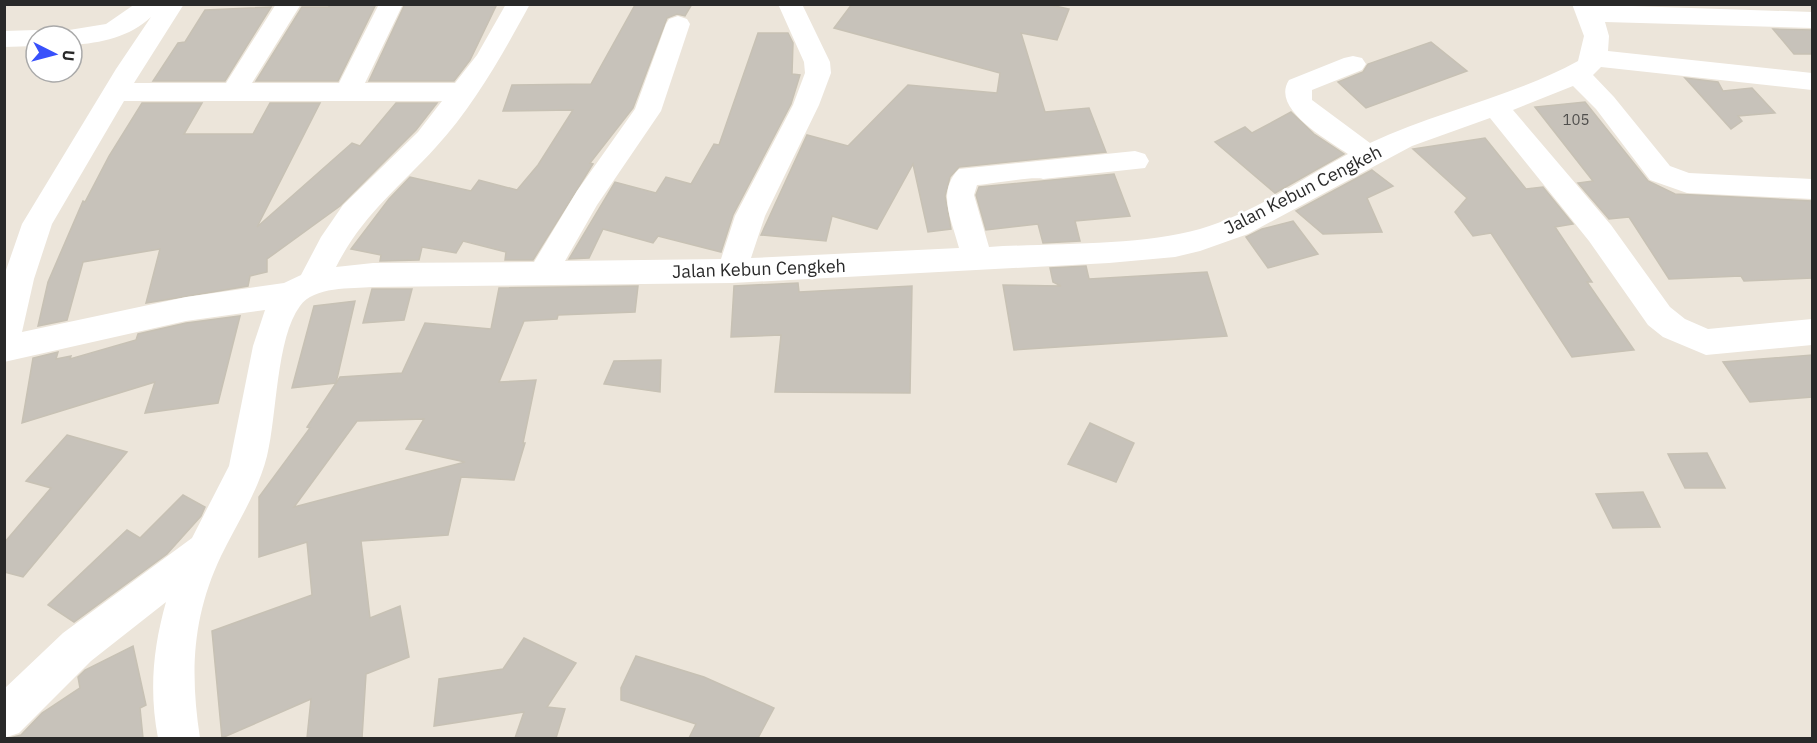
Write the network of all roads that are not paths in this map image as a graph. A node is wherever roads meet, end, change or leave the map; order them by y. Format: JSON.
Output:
{"nodes":[{"id":1,"x":149,"y":4,"type":"edge"},
{"id":2,"x":172,"y":4,"type":"edge"},
{"id":3,"x":289,"y":4,"type":"edge"},
{"id":4,"x":391,"y":4,"type":"edge"},
{"id":5,"x":518,"y":4,"type":"edge"},
{"id":6,"x":790,"y":4,"type":"edge"},
{"id":7,"x":1588,"y":9,"type":"edge"},
{"id":8,"x":1812,"y":20,"type":"edge"},
{"id":9,"x":678,"y":24,"type":"dead end"},
{"id":10,"x":84,"y":36,"type":"edge"},
{"id":11,"x":24,"y":38,"type":"edge"},
{"id":12,"x":4,"y":39,"type":"edge"},
{"id":13,"x":1353,"y":64,"type":"dead end"},
{"id":14,"x":1586,"y":66,"type":"junction"},
{"id":15,"x":1812,"y":82,"type":"edge"},
{"id":16,"x":234,"y":91,"type":"junction"},
{"id":17,"x":116,"y":92,"type":"junction"},
{"id":18,"x":463,"y":92,"type":"junction"},
{"id":19,"x":347,"y":93,"type":"junction"},
{"id":20,"x":1496,"y":108,"type":"junction"},
{"id":21,"x":1368,"y":155,"type":"junction"},
{"id":22,"x":1135,"y":161,"type":"dead end"},
{"id":23,"x":1812,"y":189,"type":"edge"},
{"id":24,"x":977,"y":258,"type":"junction"},
{"id":25,"x":732,"y":271,"type":"junction"},
{"id":26,"x":543,"y":272,"type":"junction"},
{"id":27,"x":302,"y":289,"type":"junction"},
{"id":28,"x":1812,"y":333,"type":"edge"},
{"id":29,"x":4,"y":341,"type":"edge"},
{"id":30,"x":4,"y":349,"type":"edge"},
{"id":31,"x":205,"y":550,"type":"junction"},
{"id":32,"x":4,"y":718,"type":"edge"},
{"id":33,"x":179,"y":738,"type":"edge"}],
"edges":[{"from":1,"to":10,"type":"street"},
{"from":2,"to":17,"type":"street"},
{"from":3,"to":16,"type":"street"},
{"from":4,"to":19,"type":"street"},
{"from":5,"to":18,"type":"street"},
{"from":6,"to":25,"type":"street"},
{"from":7,"to":8,"type":"street"},
{"from":7,"to":14,"type":"street"},
{"from":9,"to":26,"type":"street"},
{"from":11,"to":12,"type":"street"},
{"from":13,"to":21,"type":"street"},
{"from":14,"to":15,"type":"street"},
{"from":14,"to":20,"type":"street","name":"Jalan Kebun Cengkeh"},
{"from":14,"to":23,"type":"street"},
{"from":16,"to":17,"type":"street"},
{"from":16,"to":19,"type":"street"},
{"from":17,"to":29,"type":"street"},
{"from":18,"to":19,"type":"street"},
{"from":18,"to":27,"type":"street"},
{"from":20,"to":21,"type":"street","name":"Jalan Kebun Cengkeh"},
{"from":20,"to":28,"type":"street"},
{"from":21,"to":24,"type":"street","name":"Jalan Kebun Cengkeh"},
{"from":22,"to":24,"type":"street"},
{"from":24,"to":25,"type":"street","name":"Jalan Kebun Cengkeh"},
{"from":25,"to":26,"type":"street","name":"Jalan Kebun Cengkeh"},
{"from":26,"to":27,"type":"street","name":"Jalan Kebun Cengkeh"},
{"from":27,"to":30,"type":"street","name":"Jalan Kebun Cengkeh"},
{"from":27,"to":31,"type":"street"},
{"from":31,"to":32,"type":"street"},
{"from":31,"to":33,"type":"street"}]}
